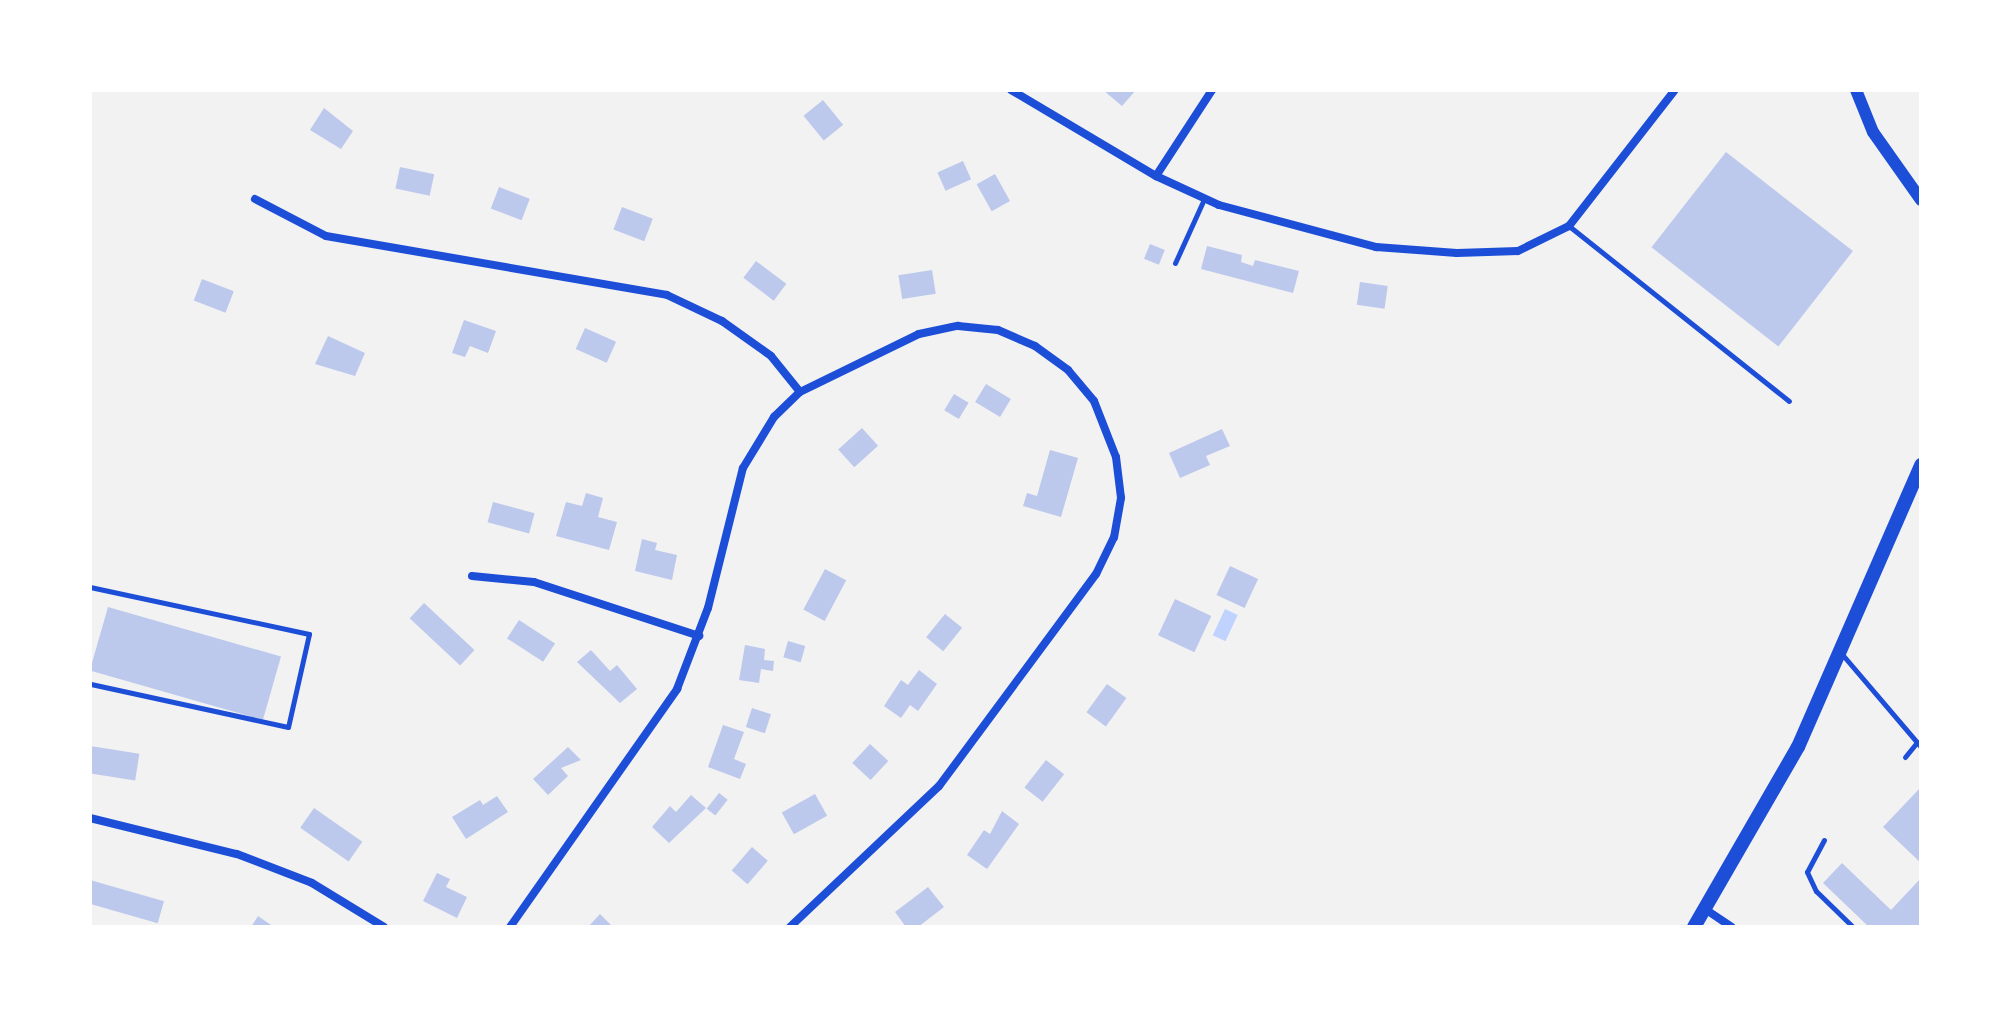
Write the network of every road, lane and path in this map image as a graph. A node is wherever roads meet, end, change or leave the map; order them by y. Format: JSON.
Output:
{"nodes":[{"id":1,"x":1011,"y":90,"type":"edge"},
{"id":2,"x":1212,"y":90,"type":"edge"},
{"id":3,"x":1675,"y":90,"type":"edge"},
{"id":4,"x":1856,"y":90,"type":"edge"},
{"id":5,"x":1156,"y":176,"type":"junction"},
{"id":6,"x":1205,"y":198,"type":"junction"},
{"id":7,"x":255,"y":199,"type":"dead end"},
{"id":8,"x":1921,"y":200,"type":"edge"},
{"id":9,"x":1569,"y":226,"type":"junction"},
{"id":10,"x":1175,"y":263,"type":"dead end"},
{"id":11,"x":800,"y":392,"type":"junction"},
{"id":12,"x":1789,"y":401,"type":"dead end"},
{"id":13,"x":1921,"y":465,"type":"edge"},
{"id":14,"x":472,"y":576,"type":"dead end"},
{"id":15,"x":90,"y":587,"type":"edge"},
{"id":16,"x":699,"y":636,"type":"junction"},
{"id":17,"x":1840,"y":652,"type":"junction"},
{"id":18,"x":90,"y":684,"type":"edge"},
{"id":19,"x":1919,"y":744,"type":"edge"},
{"id":20,"x":1905,"y":757,"type":"dead end"},
{"id":21,"x":90,"y":818,"type":"edge"},
{"id":22,"x":1824,"y":840,"type":"dead end"},
{"id":23,"x":1705,"y":909,"type":"junction"},
{"id":24,"x":384,"y":927,"type":"edge"},
{"id":25,"x":510,"y":927,"type":"edge"},
{"id":26,"x":790,"y":927,"type":"edge"},
{"id":27,"x":1694,"y":927,"type":"edge"},
{"id":28,"x":1732,"y":927,"type":"edge"},
{"id":29,"x":1853,"y":927,"type":"edge"}],
"edges":[{"from":1,"to":5,"type":"street"},
{"from":2,"to":5,"type":"street"},
{"from":3,"to":9,"type":"street"},
{"from":4,"to":8,"type":"main road"},
{"from":5,"to":6,"type":"street"},
{"from":6,"to":9,"type":"street"},
{"from":6,"to":10,"type":"lane"},
{"from":7,"to":11,"type":"street"},
{"from":9,"to":12,"type":"lane"},
{"from":11,"to":16,"type":"street"},
{"from":11,"to":26,"type":"street"},
{"from":13,"to":17,"type":"main road"},
{"from":14,"to":16,"type":"street"},
{"from":15,"to":18,"type":"lane"},
{"from":16,"to":25,"type":"street"},
{"from":17,"to":19,"type":"lane"},
{"from":17,"to":23,"type":"main road"},
{"from":19,"to":20,"type":"lane"},
{"from":21,"to":24,"type":"street"},
{"from":22,"to":29,"type":"lane"},
{"from":23,"to":27,"type":"main road"},
{"from":23,"to":28,"type":"street"}]}
